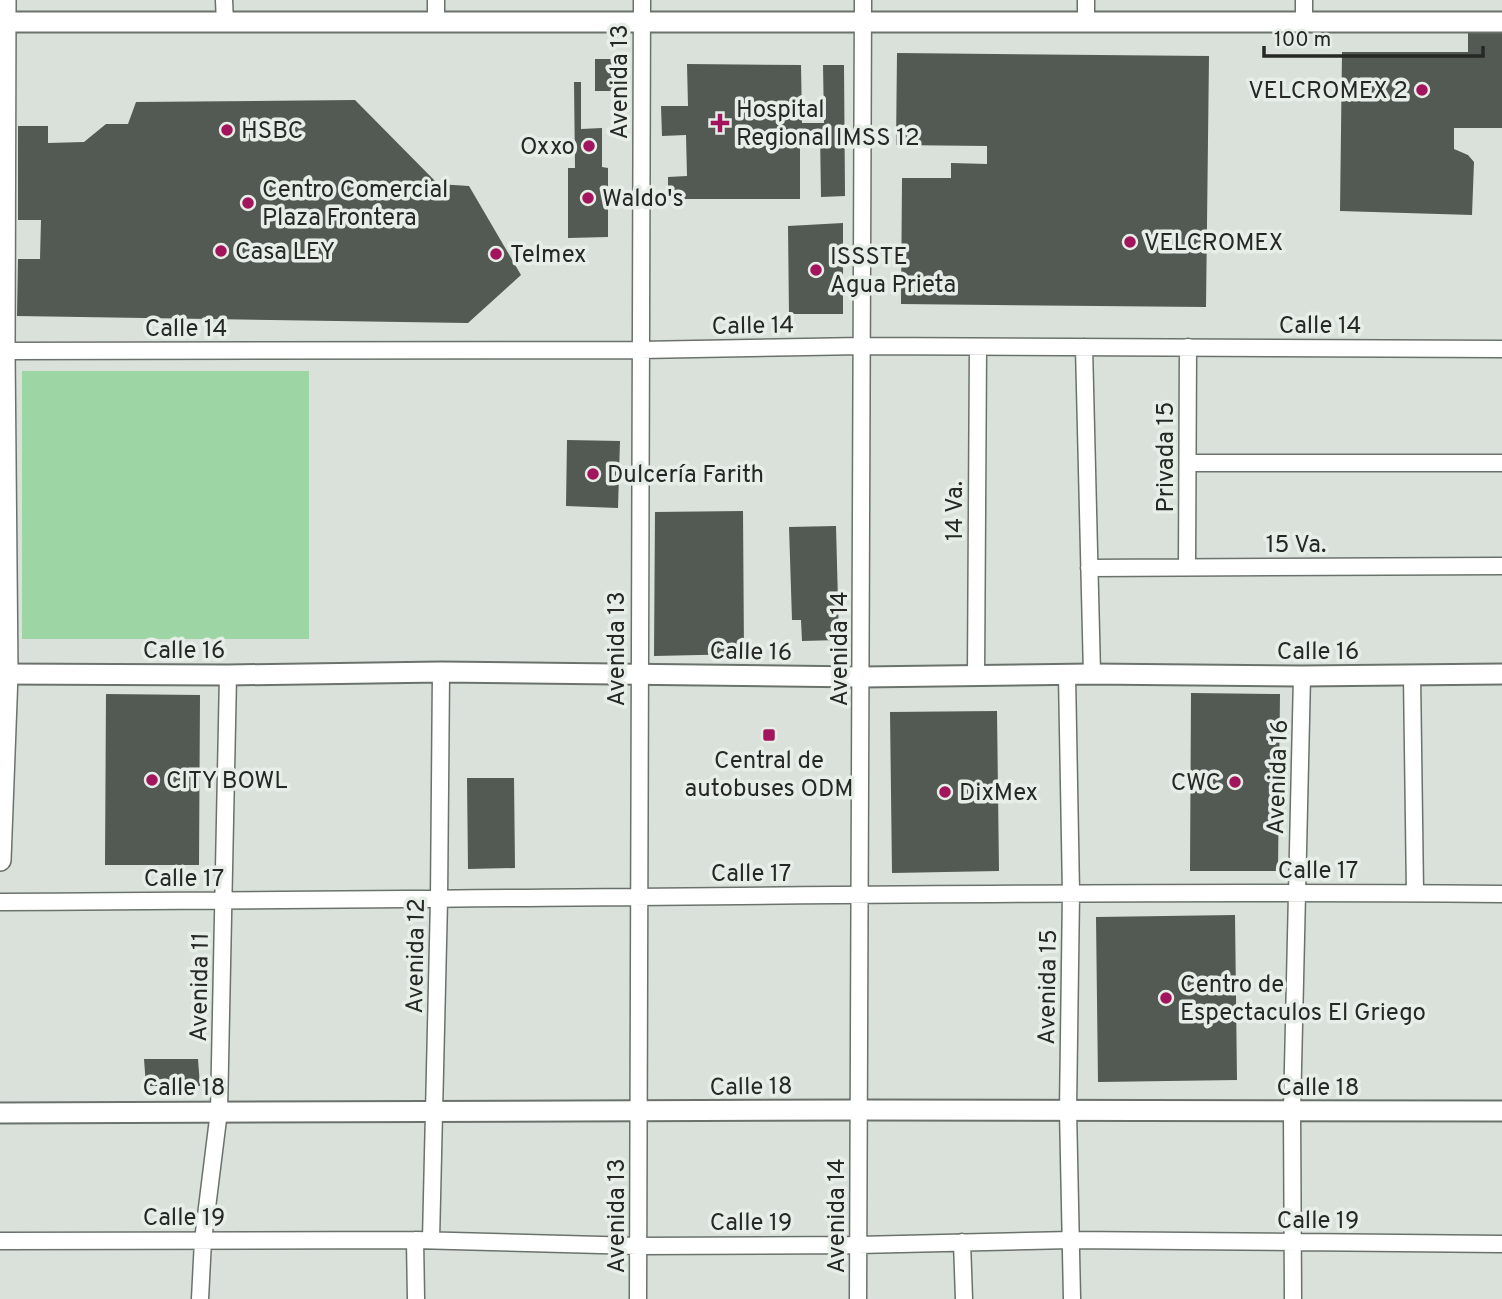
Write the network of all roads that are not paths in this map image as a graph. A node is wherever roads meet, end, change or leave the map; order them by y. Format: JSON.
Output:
{"nodes":[{"id":1,"x":5,"y":0,"type":"edge"},
{"id":2,"x":224,"y":0,"type":"edge"},
{"id":3,"x":436,"y":0,"type":"edge"},
{"id":4,"x":642,"y":0,"type":"edge"},
{"id":5,"x":863,"y":0,"type":"edge"},
{"id":6,"x":1086,"y":0,"type":"edge"},
{"id":7,"x":1304,"y":0,"type":"edge"},
{"id":8,"x":3,"y":22,"type":"edge"},
{"id":9,"x":1086,"y":22,"type":"junction"},
{"id":10,"x":1304,"y":22,"type":"junction"},
{"id":11,"x":1502,"y":22,"type":"edge"},
{"id":12,"x":225,"y":23,"type":"junction"},
{"id":13,"x":436,"y":23,"type":"junction"},
{"id":14,"x":642,"y":23,"type":"junction"},
{"id":15,"x":863,"y":23,"type":"junction"},
{"id":16,"x":862,"y":346,"type":"junction"},
{"id":17,"x":978,"y":347,"type":"junction"},
{"id":18,"x":1084,"y":347,"type":"junction"},
{"id":19,"x":1188,"y":347,"type":"junction"},
{"id":20,"x":1502,"y":349,"type":"edge"},
{"id":21,"x":640,"y":350,"type":"junction"},
{"id":22,"x":4,"y":351,"type":"junction"},
{"id":23,"x":1188,"y":463,"type":"junction"},
{"id":24,"x":1502,"y":463,"type":"edge"},
{"id":25,"x":1502,"y":566,"type":"edge"},
{"id":26,"x":1187,"y":567,"type":"junction"},
{"id":27,"x":1089,"y":568,"type":"junction"},
{"id":28,"x":441,"y":672,"type":"junction"},
{"id":29,"x":4,"y":674,"type":"edge"},
{"id":30,"x":639,"y":674,"type":"junction"},
{"id":31,"x":1092,"y":674,"type":"junction"},
{"id":32,"x":1502,"y":674,"type":"edge"},
{"id":33,"x":228,"y":675,"type":"junction"},
{"id":34,"x":1067,"y":675,"type":"junction"},
{"id":35,"x":1412,"y":675,"type":"junction"},
{"id":36,"x":976,"y":676,"type":"junction"},
{"id":37,"x":1302,"y":676,"type":"junction"},
{"id":38,"x":862,"y":677,"type":"junction"},
{"id":39,"x":0,"y":860,"type":"edge"},
{"id":40,"x":1296,"y":892,"type":"junction"},
{"id":41,"x":1071,"y":893,"type":"junction"},
{"id":42,"x":1415,"y":893,"type":"junction"},
{"id":43,"x":1502,"y":894,"type":"edge"},
{"id":44,"x":860,"y":896,"type":"junction"},
{"id":45,"x":640,"y":897,"type":"junction"},
{"id":46,"x":439,"y":900,"type":"junction"},
{"id":47,"x":224,"y":901,"type":"junction"},
{"id":48,"x":0,"y":902,"type":"edge"},
{"id":49,"x":859,"y":1110,"type":"junction"},
{"id":50,"x":1068,"y":1110,"type":"junction"},
{"id":51,"x":219,"y":1111,"type":"junction"},
{"id":52,"x":434,"y":1111,"type":"junction"},
{"id":53,"x":1292,"y":1111,"type":"junction"},
{"id":54,"x":1502,"y":1111,"type":"edge"},
{"id":55,"x":639,"y":1112,"type":"junction"},
{"id":56,"x":0,"y":1113,"type":"edge"},
{"id":57,"x":203,"y":1240,"type":"junction"},
{"id":58,"x":423,"y":1240,"type":"junction"},
{"id":59,"x":1071,"y":1240,"type":"junction"},
{"id":60,"x":0,"y":1241,"type":"edge"},
{"id":61,"x":962,"y":1242,"type":"junction"},
{"id":62,"x":1292,"y":1243,"type":"junction"},
{"id":63,"x":1502,"y":1244,"type":"edge"},
{"id":64,"x":638,"y":1245,"type":"junction"},
{"id":65,"x":858,"y":1245,"type":"junction"},
{"id":66,"x":200,"y":1299,"type":"edge"},
{"id":67,"x":416,"y":1299,"type":"edge"},
{"id":68,"x":638,"y":1299,"type":"edge"},
{"id":69,"x":858,"y":1299,"type":"edge"},
{"id":70,"x":964,"y":1299,"type":"edge"},
{"id":71,"x":1072,"y":1299,"type":"edge"},
{"id":72,"x":1293,"y":1299,"type":"edge"}],
"edges":[{"from":1,"to":8,"type":"main road"},
{"from":2,"to":12,"type":"street"},
{"from":3,"to":13,"type":"street"},
{"from":4,"to":14,"type":"street","name":"Avenida 13"},
{"from":5,"to":15,"type":"street","name":"Avenida 14"},
{"from":6,"to":9,"type":"street"},
{"from":7,"to":10,"type":"street"},
{"from":8,"to":12,"type":"street"},
{"from":8,"to":22,"type":"main road"},
{"from":9,"to":10,"type":"street"},
{"from":9,"to":15,"type":"street"},
{"from":10,"to":11,"type":"street"},
{"from":12,"to":13,"type":"street"},
{"from":13,"to":14,"type":"street"},
{"from":14,"to":15,"type":"street"},
{"from":14,"to":21,"type":"street","name":"Avenida 13"},
{"from":15,"to":16,"type":"street","name":"Avenida 14"},
{"from":16,"to":17,"type":"street","name":"Calle 14"},
{"from":16,"to":21,"type":"street","name":"Calle 14"},
{"from":16,"to":38,"type":"street","name":"Avenida 14"},
{"from":17,"to":18,"type":"street","name":"Calle 14"},
{"from":17,"to":36,"type":"street","name":"14 Va."},
{"from":18,"to":19,"type":"street","name":"Calle 14"},
{"from":18,"to":27,"type":"street"},
{"from":19,"to":20,"type":"street","name":"Calle 14"},
{"from":19,"to":23,"type":"street","name":"Privada 15"},
{"from":21,"to":22,"type":"street","name":"Calle 14"},
{"from":21,"to":30,"type":"street","name":"Avenida 13"},
{"from":22,"to":29,"type":"main road"},
{"from":23,"to":24,"type":"street"},
{"from":23,"to":26,"type":"street","name":"Privada 15"},
{"from":25,"to":26,"type":"street","name":"15 Va."},
{"from":26,"to":27,"type":"street","name":"15 Va."},
{"from":27,"to":31,"type":"street"},
{"from":28,"to":30,"type":"street","name":"Calle 16"},
{"from":28,"to":33,"type":"street","name":"Calle 16"},
{"from":28,"to":46,"type":"street","name":"Avenida 12"},
{"from":29,"to":33,"type":"street","name":"Calle 16"},
{"from":29,"to":39,"type":"main road"},
{"from":30,"to":38,"type":"street","name":"Calle 16"},
{"from":30,"to":45,"type":"street","name":"Avenida 13"},
{"from":31,"to":34,"type":"street","name":"Calle 16"},
{"from":31,"to":37,"type":"street","name":"Calle 16"},
{"from":32,"to":35,"type":"street","name":"Calle 16"},
{"from":33,"to":47,"type":"street","name":"Avenida 11"},
{"from":34,"to":36,"type":"street","name":"Calle 16"},
{"from":34,"to":41,"type":"street","name":"Avenida 15"},
{"from":35,"to":37,"type":"street","name":"Calle 16"},
{"from":35,"to":42,"type":"street"},
{"from":36,"to":38,"type":"street","name":"Calle 16"},
{"from":37,"to":40,"type":"street","name":"Avenida 16"},
{"from":38,"to":44,"type":"street","name":"Avenida 14"},
{"from":40,"to":41,"type":"street","name":"Calle 17"},
{"from":40,"to":42,"type":"street","name":"Calle 17"},
{"from":40,"to":53,"type":"street","name":"Avenida 16"},
{"from":41,"to":44,"type":"street","name":"Calle 17"},
{"from":41,"to":50,"type":"street","name":"Avenida 15"},
{"from":42,"to":43,"type":"street","name":"Calle 17"},
{"from":44,"to":45,"type":"street","name":"Calle 17"},
{"from":44,"to":49,"type":"street","name":"Avenida 14"},
{"from":45,"to":46,"type":"street","name":"Calle 17"},
{"from":45,"to":55,"type":"street","name":"Avenida 13"},
{"from":46,"to":47,"type":"street","name":"Calle 17"},
{"from":46,"to":52,"type":"street","name":"Avenida 12"},
{"from":47,"to":48,"type":"street","name":"Calle 17"},
{"from":47,"to":51,"type":"street","name":"Avenida 11"},
{"from":49,"to":50,"type":"street","name":"Calle 18"},
{"from":49,"to":55,"type":"street","name":"Calle 18"},
{"from":49,"to":65,"type":"street","name":"Avenida 14"},
{"from":50,"to":53,"type":"street","name":"Calle 18"},
{"from":50,"to":59,"type":"street","name":"Avenida 15"},
{"from":51,"to":52,"type":"street","name":"Calle 18"},
{"from":51,"to":56,"type":"street","name":"Calle 18"},
{"from":51,"to":57,"type":"street","name":"Avenida 11"},
{"from":52,"to":55,"type":"street","name":"Calle 18"},
{"from":52,"to":58,"type":"street","name":"Avenida 12"},
{"from":53,"to":54,"type":"street","name":"Calle 18"},
{"from":53,"to":62,"type":"street","name":"Avenida 16"},
{"from":55,"to":64,"type":"street","name":"Avenida 13"},
{"from":57,"to":58,"type":"street","name":"Calle 19"},
{"from":57,"to":60,"type":"street","name":"Calle 19"},
{"from":57,"to":66,"type":"street","name":"Avenida 11"},
{"from":58,"to":64,"type":"street","name":"Calle 19"},
{"from":58,"to":67,"type":"street","name":"Avenida 12"},
{"from":59,"to":61,"type":"street","name":"Calle 19"},
{"from":59,"to":62,"type":"street","name":"Calle 19"},
{"from":59,"to":71,"type":"street","name":"Avenida 15"},
{"from":61,"to":65,"type":"street","name":"Calle 19"},
{"from":61,"to":70,"type":"street"},
{"from":62,"to":63,"type":"street","name":"Calle 19"},
{"from":62,"to":72,"type":"street","name":"Avenida 16"},
{"from":64,"to":65,"type":"street","name":"Calle 19"},
{"from":64,"to":68,"type":"street","name":"Avenida 13"},
{"from":65,"to":69,"type":"street","name":"Avenida 14"}]}
